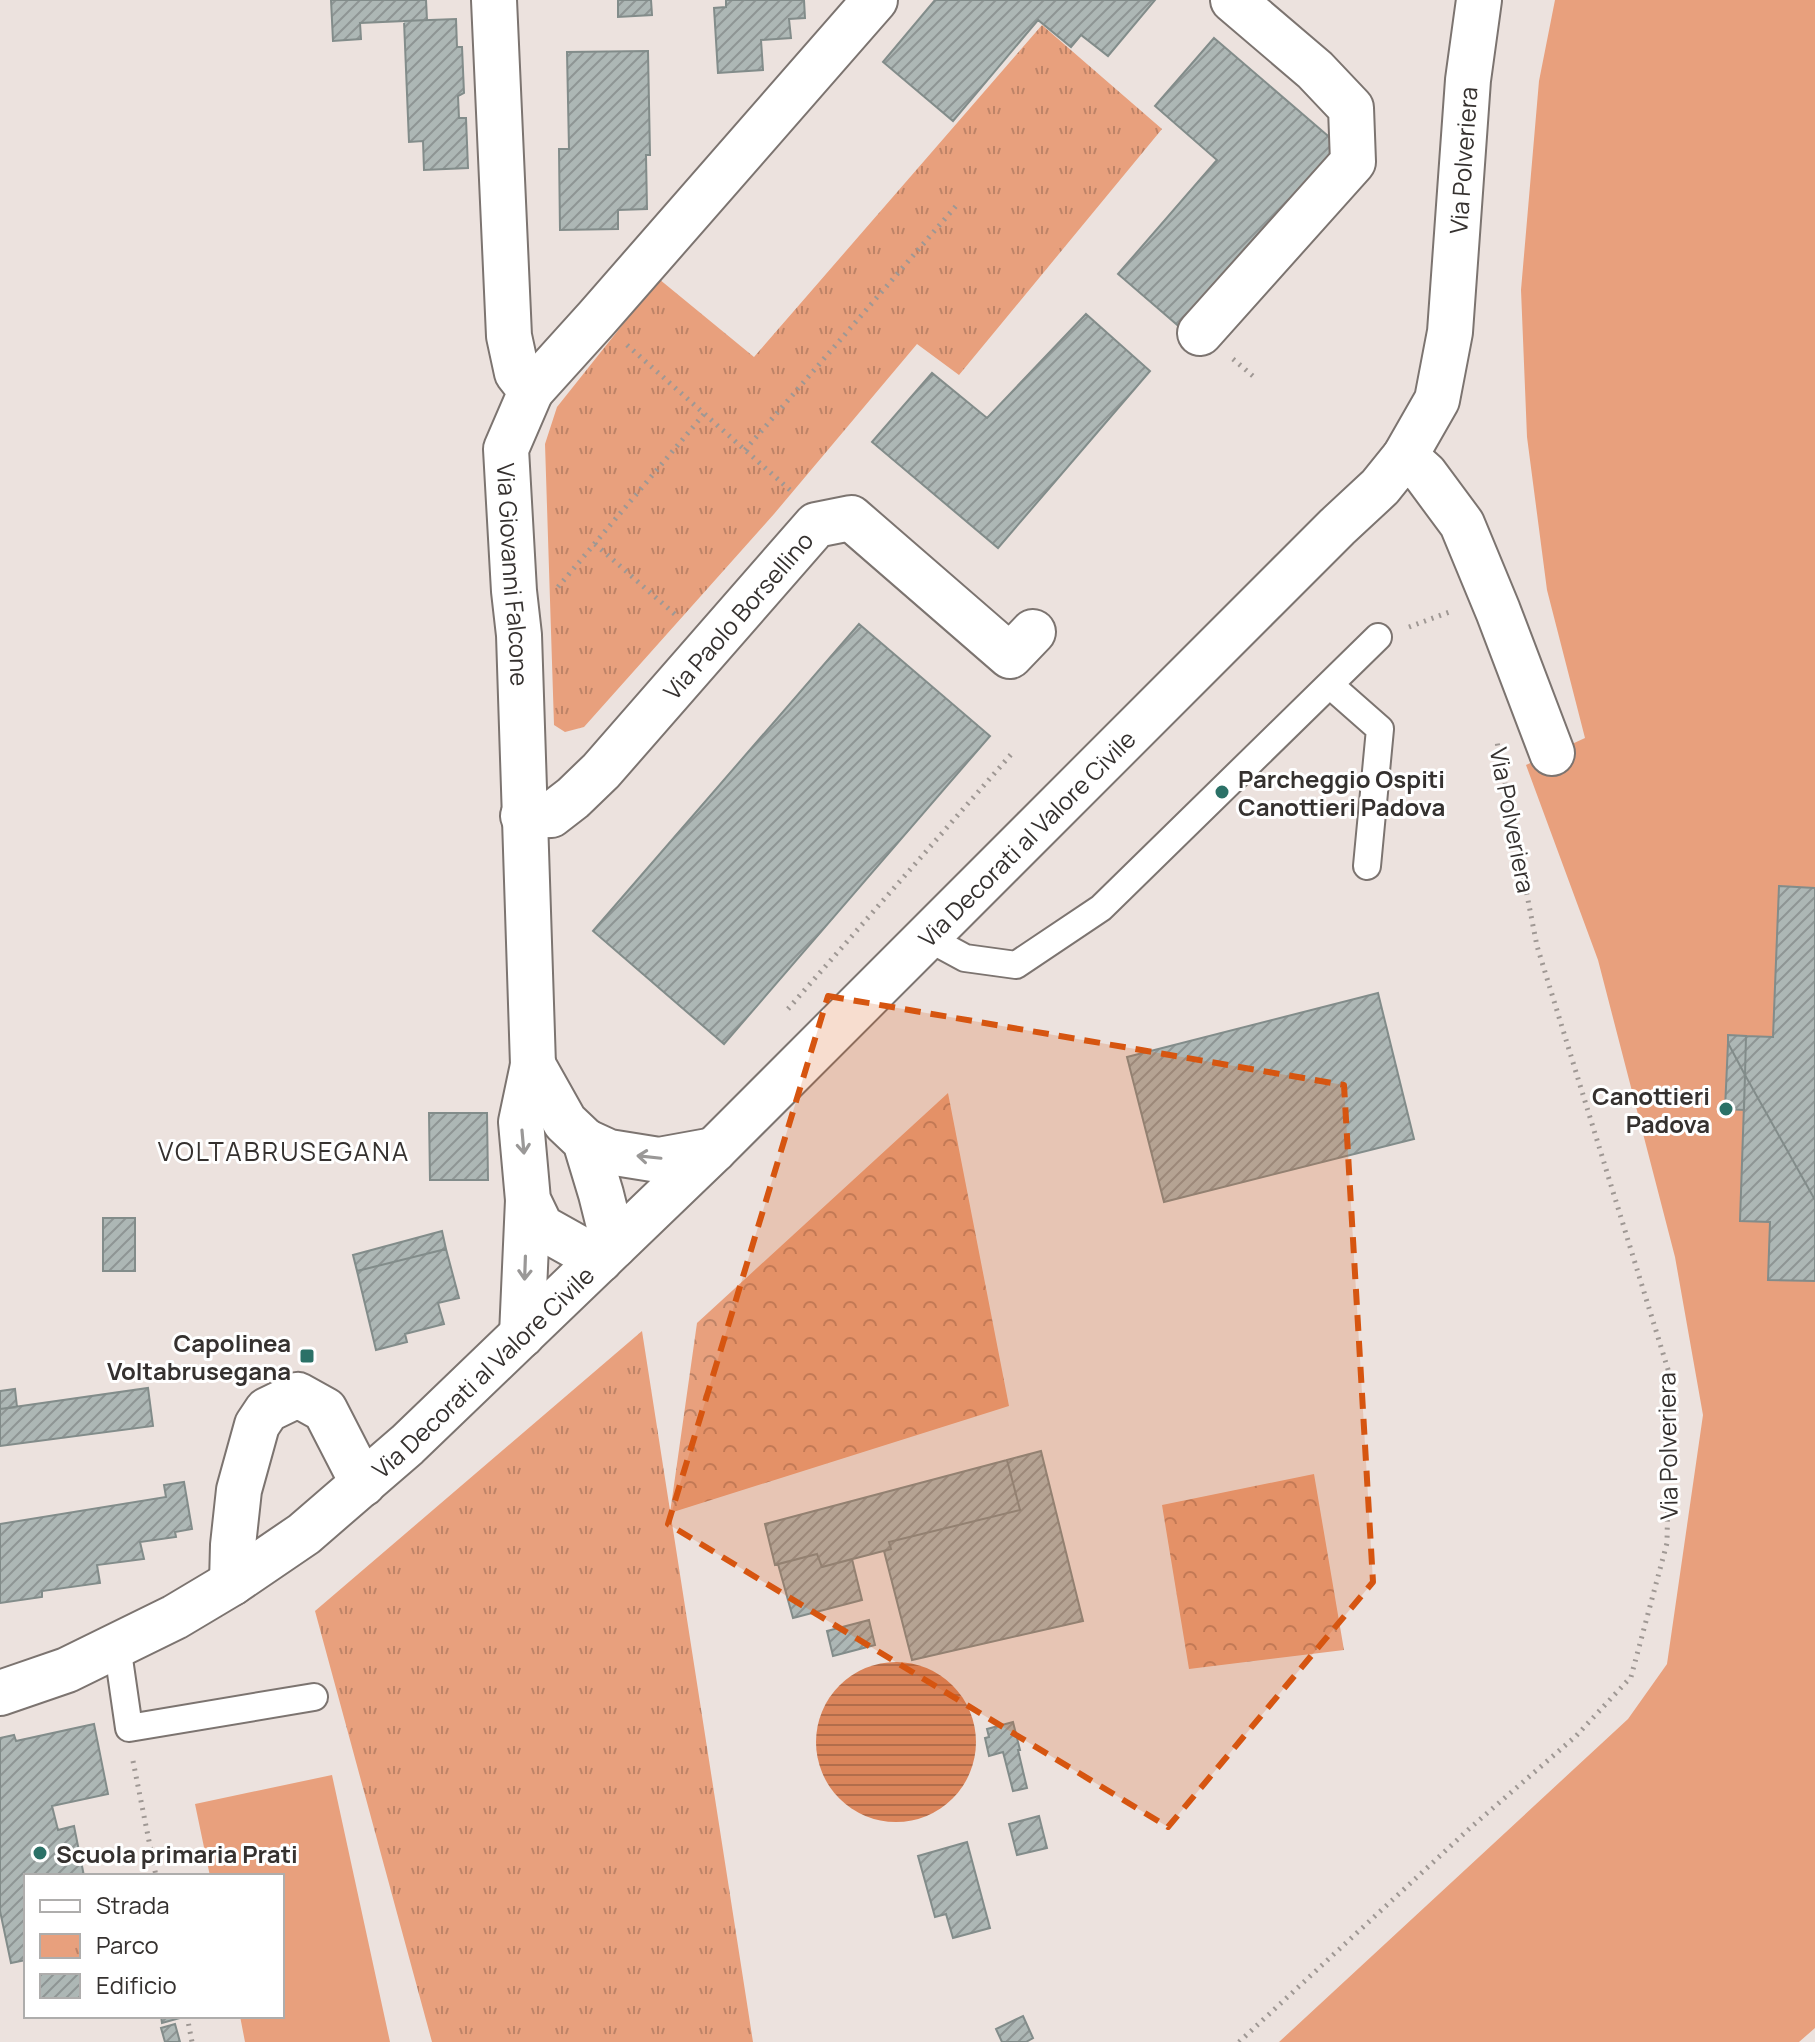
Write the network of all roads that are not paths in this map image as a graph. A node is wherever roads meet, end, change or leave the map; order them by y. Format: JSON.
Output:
{"nodes":[{"id":1,"x":494,"y":0,"type":"edge"},
{"id":2,"x":875,"y":0,"type":"edge"},
{"id":3,"x":1233,"y":0,"type":"edge"},
{"id":4,"x":1479,"y":0,"type":"edge"},
{"id":5,"x":1200,"y":333,"type":"dead end"},
{"id":6,"x":531,"y":391,"type":"junction"},
{"id":7,"x":1405,"y":456,"type":"junction"},
{"id":8,"x":1337,"y":527,"type":"joint"},
{"id":9,"x":1033,"y":632,"type":"dead end"},
{"id":10,"x":1378,"y":637,"type":"road end"},
{"id":11,"x":1330,"y":685,"type":"junction"},
{"id":12,"x":1552,"y":753,"type":"dead end"},
{"id":13,"x":523,"y":816,"type":"junction"},
{"id":14,"x":1367,"y":866,"type":"dead end"},
{"id":15,"x":928,"y":938,"type":"junction"},
{"id":16,"x":533,"y":1065,"type":"junction"},
{"id":17,"x":585,"y":1141,"type":"junction"},
{"id":18,"x":714,"y":1150,"type":"junction"},
{"id":19,"x":528,"y":1200,"type":"junction"},
{"id":20,"x":607,"y":1253,"type":"junction"},
{"id":21,"x":522,"y":1335,"type":"junction"},
{"id":22,"x":363,"y":1484,"type":"junction"},
{"id":23,"x":232,"y":1583,"type":"junction"},
{"id":24,"x":117,"y":1645,"type":"junction"},
{"id":25,"x":0,"y":1693,"type":"edge"},
{"id":26,"x":314,"y":1697,"type":"dead end"}],
"edges":[{"from":1,"to":6,"type":"street"},
{"from":2,"to":6,"type":"street"},
{"from":3,"to":5,"type":"street"},
{"from":4,"to":7,"type":"street","name":"Via Polveriera"},
{"from":6,"to":13,"type":"street","name":"Via Giovanni Falcone"},
{"from":7,"to":8,"type":"street","name":"Via Polveriera"},
{"from":7,"to":12,"type":"street","name":"Via Polveriera"},
{"from":8,"to":15,"type":"street","name":"Via Decorati al Valore Civile"},
{"from":9,"to":13,"type":"street","name":"Via Paolo Borsellino"},
{"from":10,"to":11,"type":"lane"},
{"from":11,"to":14,"type":"lane"},
{"from":11,"to":15,"type":"lane"},
{"from":13,"to":16,"type":"street","name":"Via Giovanni Falcone"},
{"from":15,"to":18,"type":"street","name":"Via Decorati al Valore Civile"},
{"from":16,"to":17,"type":"street","name":"Via Decorati al Valore Civile"},
{"from":16,"to":19,"type":"street","name":"Via Decorati al Valore Civile","one_way":true},
{"from":18,"to":17,"type":"street","name":"Via Decorati al Valore Civile","one_way":true},
{"from":17,"to":20,"type":"street","name":"Via Decorati al Valore Civile"},
{"from":18,"to":20,"type":"street","name":"Via Decorati al Valore Civile"},
{"from":19,"to":20,"type":"street","name":"Via Decorati al Valore Civile"},
{"from":19,"to":21,"type":"street","one_way":true},
{"from":20,"to":21,"type":"street","name":"Via Decorati al Valore Civile"},
{"from":21,"to":22,"type":"street","name":"Via Decorati al Valore Civile"},
{"from":22,"to":23,"type":"street","name":"Via Decorati al Valore Civile"},
{"from":22,"to":23,"type":"street","name":"Via Decorati al Valore Civile"},
{"from":23,"to":24,"type":"street","name":"Via Decorati al Valore Civile"},
{"from":24,"to":25,"type":"street","name":"Via Decorati al Valore Civile"},
{"from":24,"to":26,"type":"lane"}]}
